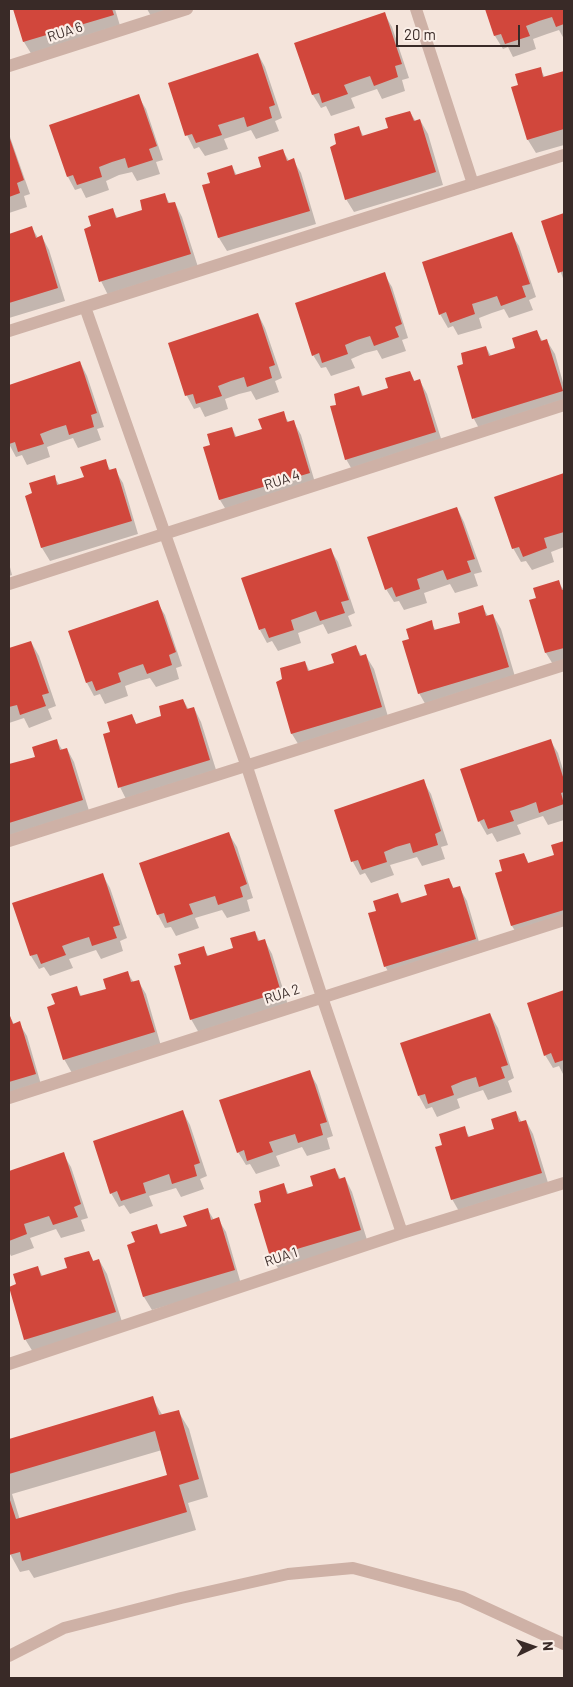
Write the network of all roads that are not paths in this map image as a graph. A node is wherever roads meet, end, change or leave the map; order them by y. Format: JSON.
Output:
{"nodes":[{"id":1,"x":187,"y":9,"type":"edge"},
{"id":2,"x":416,"y":9,"type":"edge"},
{"id":3,"x":9,"y":66,"type":"edge"},
{"id":4,"x":564,"y":155,"type":"edge"},
{"id":5,"x":473,"y":184,"type":"junction"},
{"id":6,"x":85,"y":307,"type":"junction"},
{"id":7,"x":9,"y":331,"type":"edge"},
{"id":8,"x":564,"y":405,"type":"edge"},
{"id":9,"x":163,"y":533,"type":"junction"},
{"id":10,"x":9,"y":584,"type":"edge"},
{"id":11,"x":564,"y":665,"type":"edge"},
{"id":12,"x":246,"y":767,"type":"junction"},
{"id":13,"x":9,"y":841,"type":"edge"},
{"id":14,"x":564,"y":920,"type":"edge"},
{"id":15,"x":322,"y":997,"type":"junction"},
{"id":16,"x":9,"y":1098,"type":"edge"},
{"id":17,"x":564,"y":1183,"type":"edge"},
{"id":18,"x":402,"y":1233,"type":"junction"},
{"id":19,"x":9,"y":1364,"type":"edge"},
{"id":20,"x":564,"y":1644,"type":"edge"},
{"id":21,"x":9,"y":1656,"type":"edge"}],
"edges":[{"from":1,"to":3,"type":"street","name":"RUA 6"},
{"from":2,"to":5,"type":"street"},
{"from":4,"to":5,"type":"street"},
{"from":5,"to":6,"type":"street"},
{"from":6,"to":7,"type":"street"},
{"from":6,"to":9,"type":"street"},
{"from":8,"to":9,"type":"street","name":"RUA 4"},
{"from":9,"to":10,"type":"street","name":"RUA 4"},
{"from":9,"to":12,"type":"street"},
{"from":11,"to":12,"type":"street"},
{"from":12,"to":13,"type":"street"},
{"from":12,"to":15,"type":"street"},
{"from":14,"to":15,"type":"street","name":"RUA 2"},
{"from":15,"to":16,"type":"street","name":"RUA 2"},
{"from":15,"to":18,"type":"street"},
{"from":17,"to":18,"type":"street","name":"RUA 1"},
{"from":18,"to":19,"type":"street","name":"RUA 1"},
{"from":20,"to":21,"type":"street"}]}
